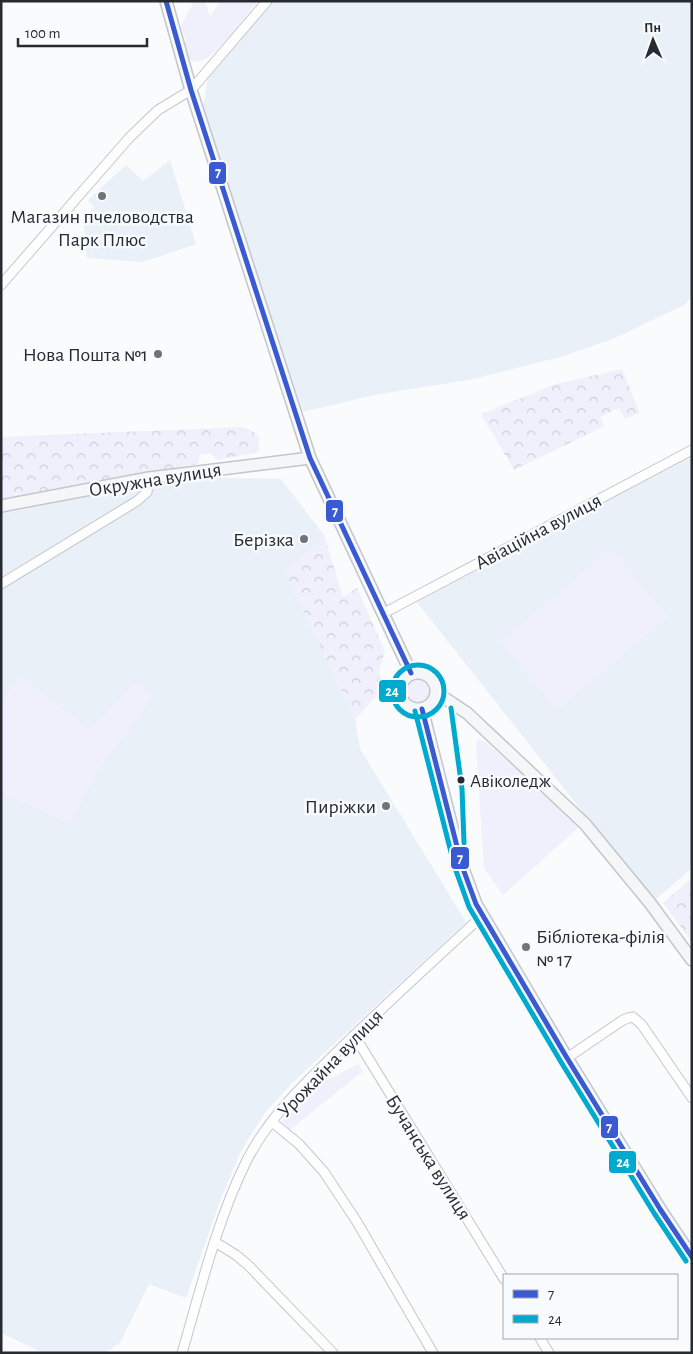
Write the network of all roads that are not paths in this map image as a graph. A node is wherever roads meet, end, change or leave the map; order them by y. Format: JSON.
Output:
{"nodes":[{"id":1,"x":166,"y":1,"type":"edge"},
{"id":2,"x":267,"y":1,"type":"edge"},
{"id":3,"x":191,"y":90,"type":"junction"},
{"id":4,"x":1,"y":285,"type":"edge"},
{"id":5,"x":692,"y":450,"type":"edge"},
{"id":6,"x":310,"y":458,"type":"junction"},
{"id":7,"x":149,"y":478,"type":"junction"},
{"id":8,"x":1,"y":506,"type":"edge"},
{"id":9,"x":1,"y":584,"type":"edge"},
{"id":10,"x":384,"y":613,"type":"junction"},
{"id":11,"x":410,"y":673,"type":"junction"},
{"id":12,"x":437,"y":693,"type":"junction"},
{"id":13,"x":422,"y":709,"type":"junction"},
{"id":14,"x":482,"y":916,"type":"junction"},
{"id":15,"x":692,"y":960,"type":"edge"},
{"id":16,"x":354,"y":1036,"type":"junction"},
{"id":17,"x":567,"y":1058,"type":"junction"},
{"id":18,"x":692,"y":1098,"type":"edge"},
{"id":19,"x":272,"y":1122,"type":"junction"},
{"id":20,"x":215,"y":1242,"type":"junction"},
{"id":21,"x":692,"y":1257,"type":"edge"},
{"id":22,"x":503,"y":1278,"type":"edge"},
{"id":23,"x":541,"y":1339,"type":"edge"},
{"id":24,"x":182,"y":1353,"type":"edge"},
{"id":25,"x":333,"y":1353,"type":"edge"},
{"id":26,"x":433,"y":1353,"type":"edge"},
{"id":27,"x":550,"y":1353,"type":"edge"}],
"edges":[{"from":1,"to":3,"type":"main road"},
{"from":2,"to":3,"type":"street"},
{"from":3,"to":4,"type":"street"},
{"from":3,"to":6,"type":"main road"},
{"from":5,"to":10,"type":"street","name":"Авіаційна вулиця"},
{"from":6,"to":7,"type":"main road","name":"Окружна вулиця"},
{"from":6,"to":10,"type":"main road"},
{"from":7,"to":8,"type":"main road","name":"Окружна вулиця"},
{"from":7,"to":9,"type":"street"},
{"from":10,"to":11,"type":"main road"},
{"from":11,"to":12,"type":"main road"},
{"from":11,"to":13,"type":"main road"},
{"from":12,"to":13,"type":"main road"},
{"from":12,"to":15,"type":"main road"},
{"from":13,"to":14,"type":"main road"},
{"from":14,"to":16,"type":"street","name":"Урожайна вулиця"},
{"from":14,"to":17,"type":"main road"},
{"from":16,"to":19,"type":"street","name":"Урожайна вулиця"},
{"from":16,"to":22,"type":"street","name":"Бучанська вулиця"},
{"from":17,"to":18,"type":"street"},
{"from":17,"to":21,"type":"main road"},
{"from":19,"to":20,"type":"street","name":"Урожайна вулиця"},
{"from":19,"to":26,"type":"street"},
{"from":20,"to":24,"type":"street","name":"Урожайна вулиця"},
{"from":20,"to":25,"type":"street"},
{"from":23,"to":27,"type":"street"}]}
